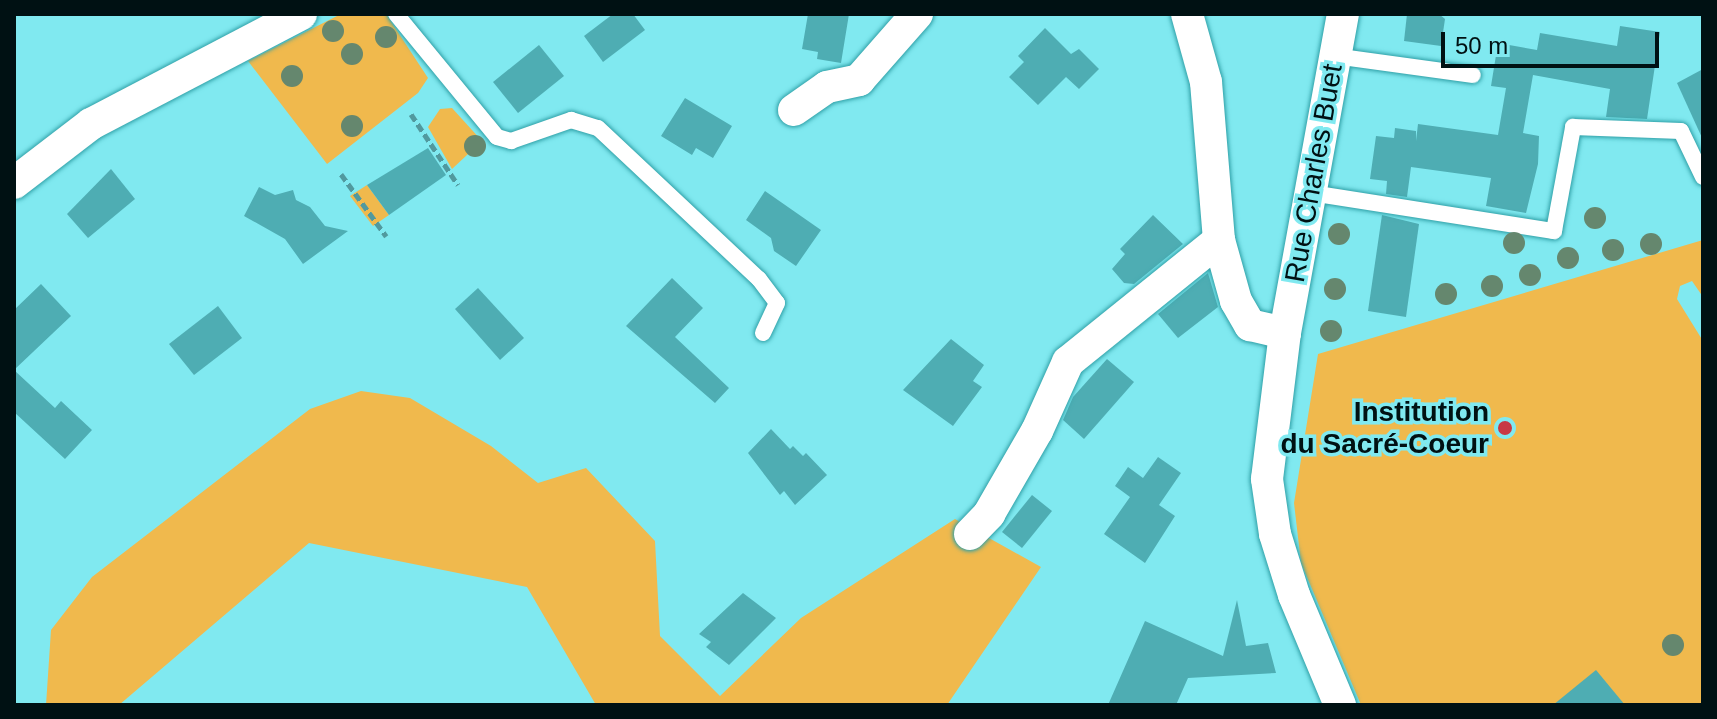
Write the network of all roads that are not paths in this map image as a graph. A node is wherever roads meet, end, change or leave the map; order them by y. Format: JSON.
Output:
{"nodes":[{"id":1,"x":301,"y":14,"type":"edge"},
{"id":2,"x":396,"y":14,"type":"edge"},
{"id":3,"x":917,"y":14,"type":"edge"},
{"id":4,"x":1187,"y":14,"type":"edge"},
{"id":5,"x":1343,"y":14,"type":"edge"},
{"id":6,"x":1334,"y":56,"type":"junction"},
{"id":7,"x":1473,"y":75,"type":"dead end"},
{"id":8,"x":794,"y":110,"type":"dead end"},
{"id":9,"x":1703,"y":177,"type":"edge"},
{"id":10,"x":14,"y":183,"type":"edge"},
{"id":11,"x":1311,"y":193,"type":"junction"},
{"id":12,"x":1219,"y":240,"type":"junction"},
{"id":13,"x":763,"y":333,"type":"dead end"},
{"id":14,"x":1285,"y":333,"type":"junction"},
{"id":15,"x":970,"y":534,"type":"dead end"},
{"id":16,"x":1339,"y":704,"type":"edge"}],
"edges":[{"from":1,"to":10,"type":"street"},
{"from":2,"to":13,"type":"lane"},
{"from":3,"to":8,"type":"street"},
{"from":4,"to":12,"type":"street"},
{"from":5,"to":6,"type":"street","name":"Rue Charles Buet"},
{"from":6,"to":7,"type":"lane"},
{"from":6,"to":11,"type":"street","name":"Rue Charles Buet"},
{"from":9,"to":11,"type":"lane"},
{"from":11,"to":14,"type":"street","name":"Rue Charles Buet"},
{"from":12,"to":14,"type":"street"},
{"from":12,"to":15,"type":"street"},
{"from":14,"to":16,"type":"street","name":"Rue Charles Buet"}]}
